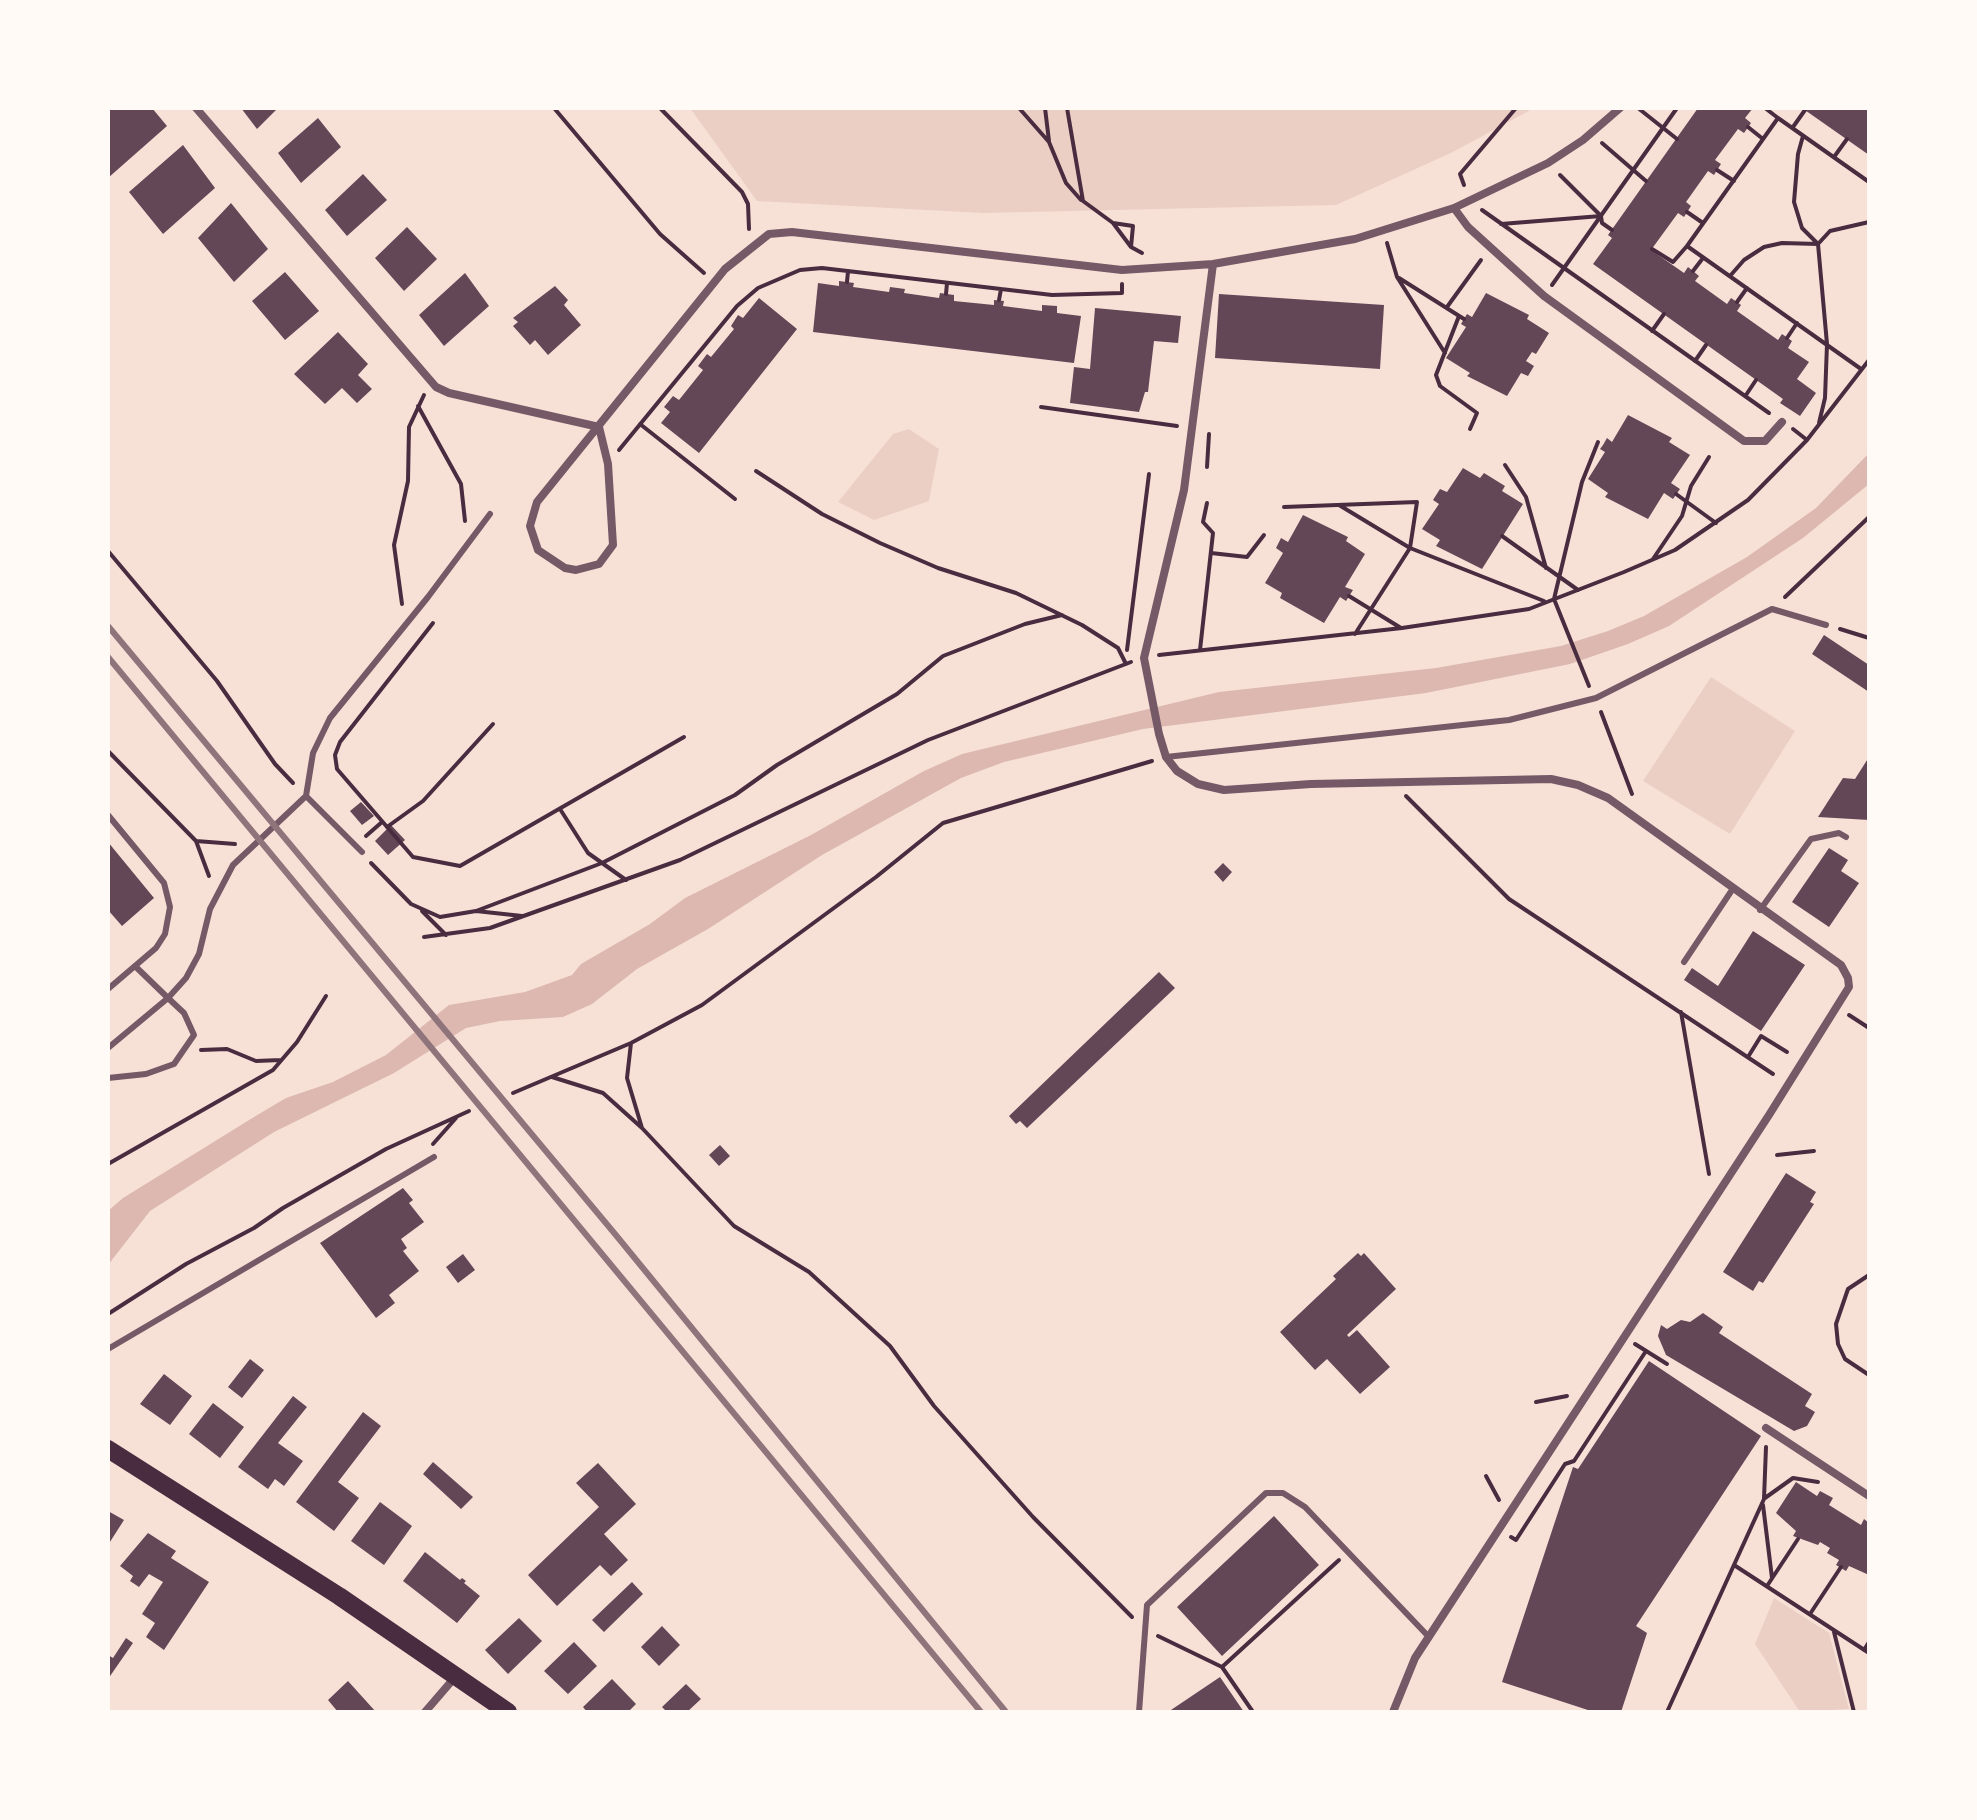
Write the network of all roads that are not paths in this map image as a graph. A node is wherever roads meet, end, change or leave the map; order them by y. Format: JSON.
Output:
{"nodes":[{"id":1,"x":196,"y":108,"type":"edge"},
{"id":2,"x":1620,"y":108,"type":"edge"},
{"id":3,"x":1454,"y":208,"type":"junction"},
{"id":4,"x":1213,"y":264,"type":"junction"},
{"id":5,"x":1782,"y":422,"type":"road end"},
{"id":6,"x":599,"y":427,"type":"junction"},
{"id":7,"x":490,"y":514,"type":"dead end"},
{"id":8,"x":1826,"y":625,"type":"road end"},
{"id":9,"x":1166,"y":757,"type":"junction"},
{"id":10,"x":306,"y":796,"type":"junction"},
{"id":11,"x":108,"y":815,"type":"edge"},
{"id":12,"x":1846,"y":837,"type":"dead end"},
{"id":13,"x":362,"y":852,"type":"road end"},
{"id":14,"x":1732,"y":890,"type":"junction"},
{"id":15,"x":1760,"y":910,"type":"junction"},
{"id":16,"x":1684,"y":962,"type":"dead end"},
{"id":17,"x":136,"y":967,"type":"junction"},
{"id":18,"x":108,"y":989,"type":"edge"},
{"id":19,"x":168,"y":998,"type":"junction"},
{"id":20,"x":108,"y":1048,"type":"edge"},
{"id":21,"x":108,"y":1078,"type":"edge"},
{"id":22,"x":434,"y":1157,"type":"road end"},
{"id":23,"x":108,"y":1349,"type":"edge"},
{"id":24,"x":1766,"y":1428,"type":"road end"},
{"id":25,"x":108,"y":1449,"type":"edge"},
{"id":26,"x":1869,"y":1496,"type":"edge"},
{"id":27,"x":1428,"y":1636,"type":"junction"},
{"id":28,"x":457,"y":1675,"type":"junction"},
{"id":29,"x":425,"y":1712,"type":"edge"},
{"id":30,"x":508,"y":1712,"type":"edge"},
{"id":31,"x":1139,"y":1712,"type":"edge"},
{"id":32,"x":1393,"y":1712,"type":"edge"}],
"edges":[{"from":1,"to":6,"type":"street"},
{"from":2,"to":3,"type":"street"},
{"from":3,"to":4,"type":"street"},
{"from":3,"to":5,"type":"street"},
{"from":4,"to":6,"type":"street"},
{"from":4,"to":9,"type":"street"},
{"from":6,"to":6,"type":"street"},
{"from":7,"to":10,"type":"lane"},
{"from":8,"to":9,"type":"lane"},
{"from":9,"to":14,"type":"street"},
{"from":10,"to":13,"type":"lane"},
{"from":10,"to":19,"type":"lane"},
{"from":11,"to":17,"type":"lane"},
{"from":12,"to":15,"type":"lane"},
{"from":14,"to":15,"type":"street"},
{"from":14,"to":16,"type":"lane"},
{"from":15,"to":27,"type":"street"},
{"from":17,"to":18,"type":"lane"},
{"from":17,"to":19,"type":"lane"},
{"from":19,"to":20,"type":"lane"},
{"from":19,"to":21,"type":"lane"},
{"from":22,"to":23,"type":"lane"},
{"from":24,"to":26,"type":"street"},
{"from":25,"to":28,"type":"main road"},
{"from":27,"to":31,"type":"lane"},
{"from":27,"to":32,"type":"street"},
{"from":28,"to":29,"type":"street"},
{"from":28,"to":30,"type":"main road"}]}
